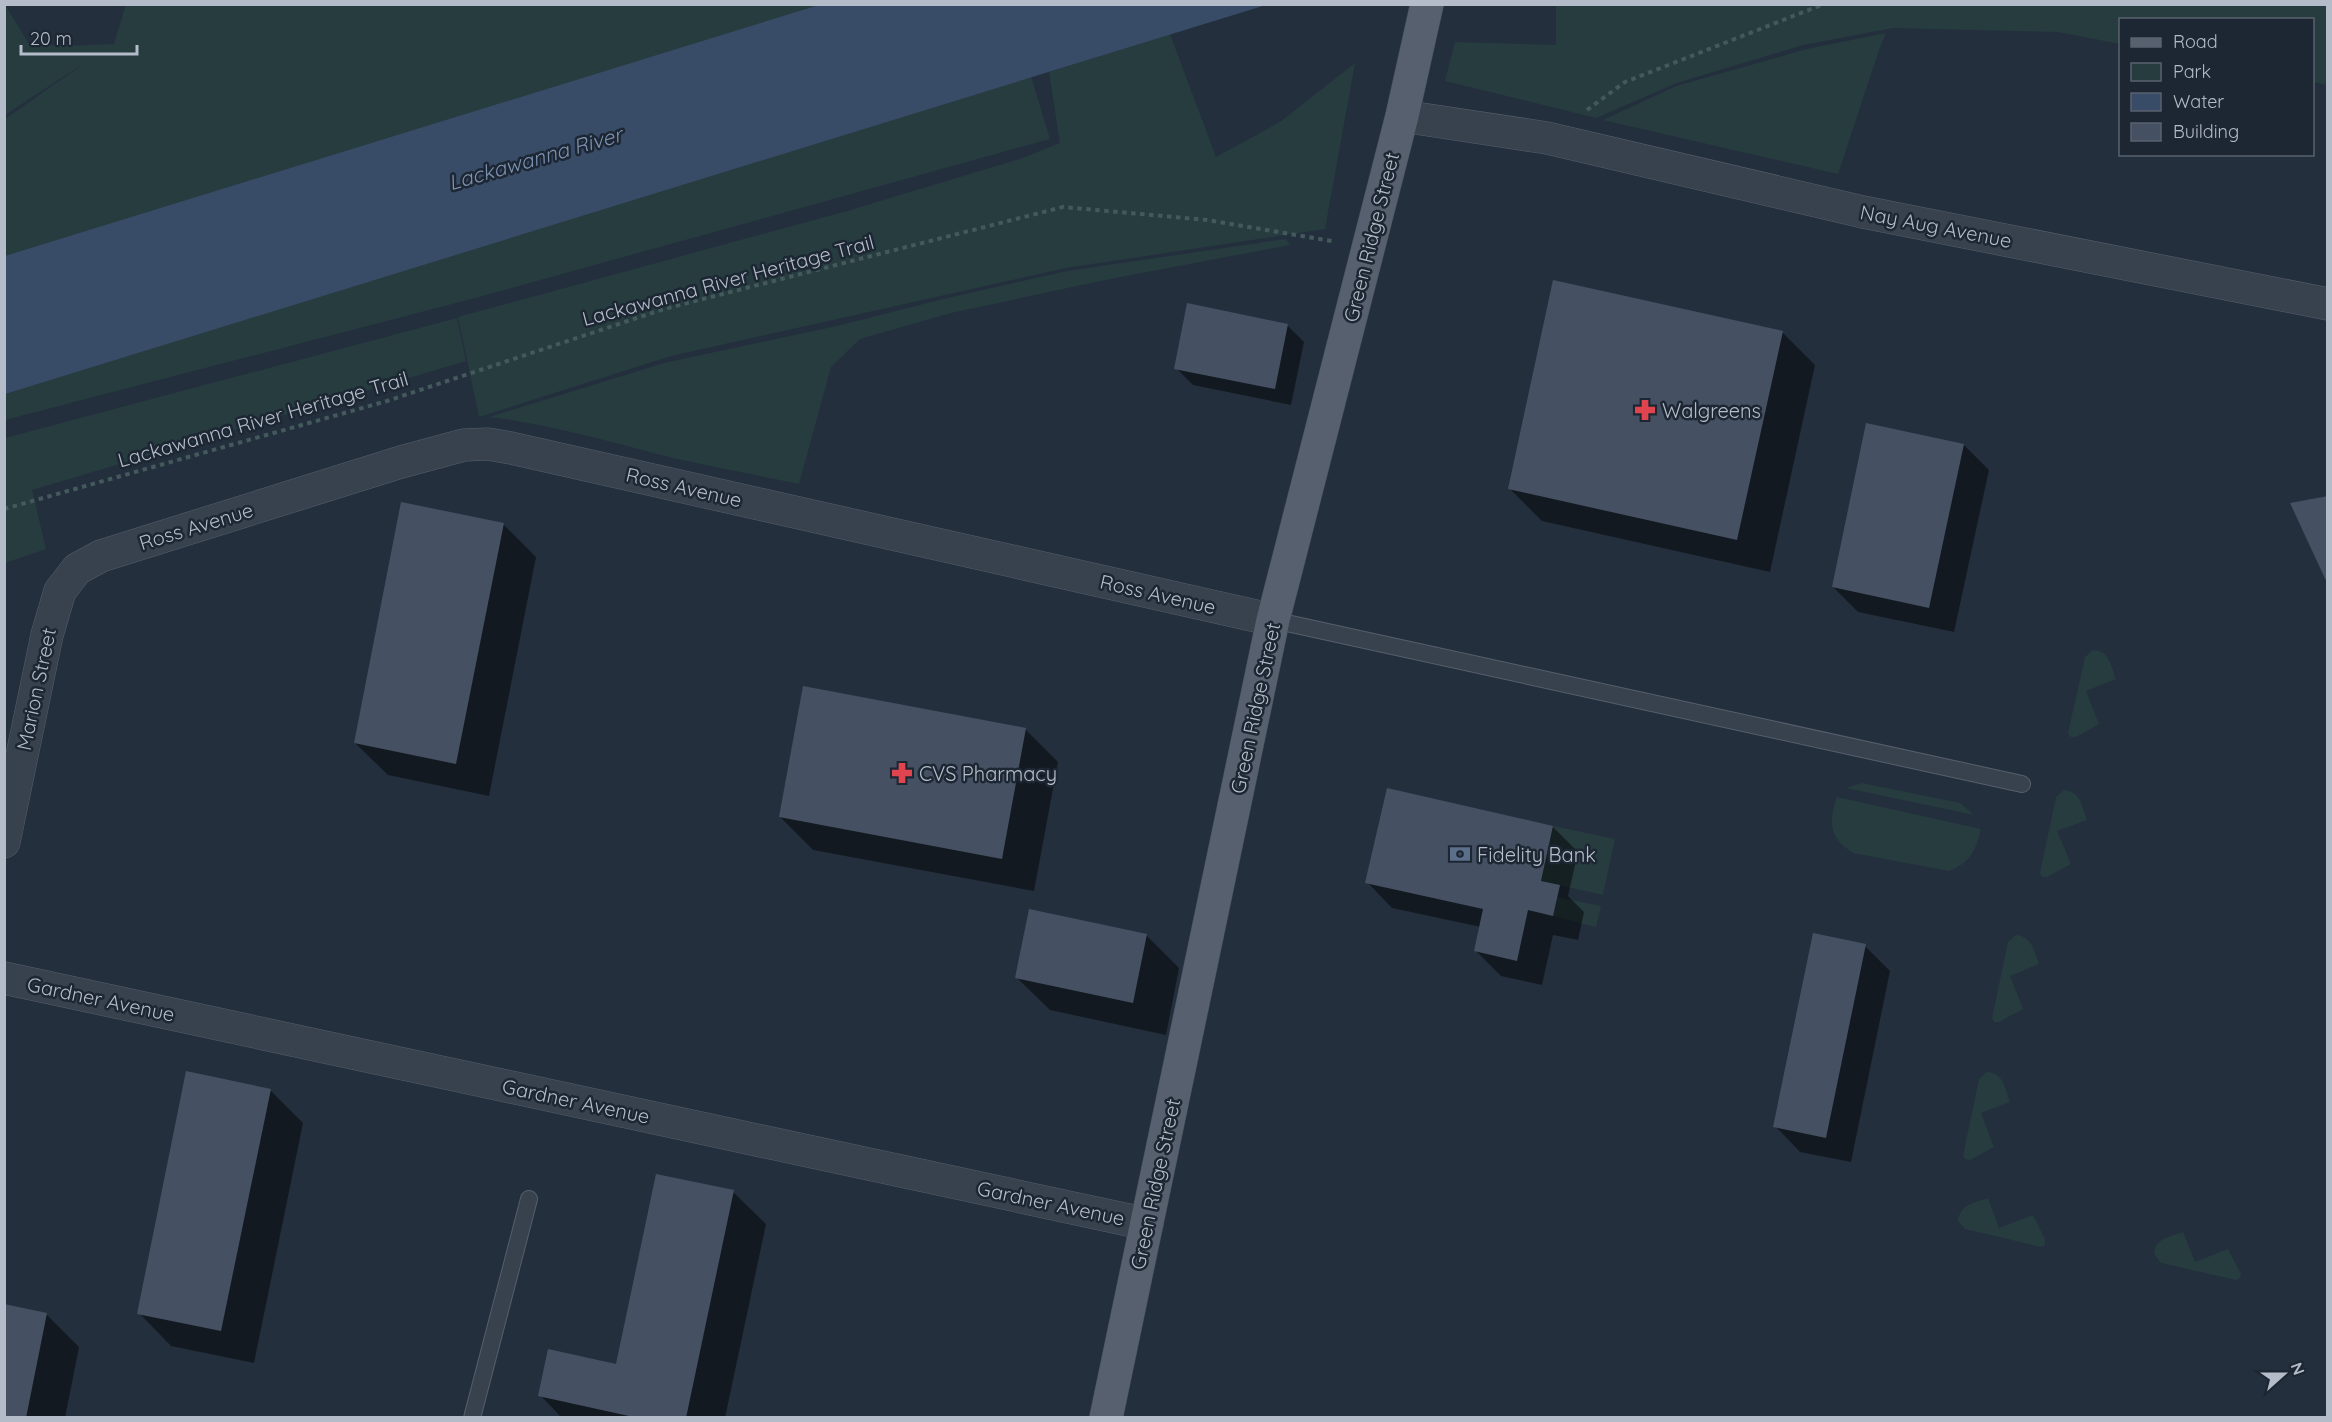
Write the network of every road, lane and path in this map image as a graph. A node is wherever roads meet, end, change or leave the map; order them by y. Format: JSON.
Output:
{"nodes":[{"id":1,"x":1427,"y":4,"type":"edge"},
{"id":2,"x":1824,"y":4,"type":"edge"},
{"id":3,"x":1402,"y":116,"type":"junction"},
{"id":4,"x":1547,"y":138,"type":"junction"},
{"id":5,"x":1369,"y":248,"type":"junction"},
{"id":6,"x":2328,"y":304,"type":"edge"},
{"id":7,"x":4,"y":509,"type":"edge"},
{"id":8,"x":100,"y":556,"type":"joint"},
{"id":9,"x":1273,"y":620,"type":"junction"},
{"id":10,"x":2022,"y":784,"type":"dead end"},
{"id":11,"x":4,"y":842,"type":"edge"},
{"id":12,"x":4,"y":978,"type":"edge"},
{"id":13,"x":529,"y":1199,"type":"dead end"},
{"id":14,"x":1147,"y":1224,"type":"junction"},
{"id":15,"x":471,"y":1418,"type":"edge"},
{"id":16,"x":1106,"y":1418,"type":"edge"}],
"edges":[{"from":1,"to":3,"type":"main road","name":"Green Ridge Street"},
{"from":2,"to":4,"type":"path"},
{"from":3,"to":4,"type":"street","name":"Nay Aug Avenue"},
{"from":3,"to":5,"type":"main road","name":"Green Ridge Street"},
{"from":4,"to":6,"type":"street","name":"Nay Aug Avenue"},
{"from":5,"to":7,"type":"path","name":"Lackawanna River Heritage Trail"},
{"from":5,"to":9,"type":"main road","name":"Green Ridge Street"},
{"from":8,"to":9,"type":"street","name":"Ross Avenue"},
{"from":8,"to":11,"type":"street","name":"Marion Street"},
{"from":9,"to":10,"type":"lane"},
{"from":9,"to":14,"type":"main road","name":"Green Ridge Street"},
{"from":12,"to":14,"type":"street","name":"Gardner Avenue"},
{"from":13,"to":15,"type":"lane"},
{"from":14,"to":16,"type":"main road","name":"Green Ridge Street"}]}
